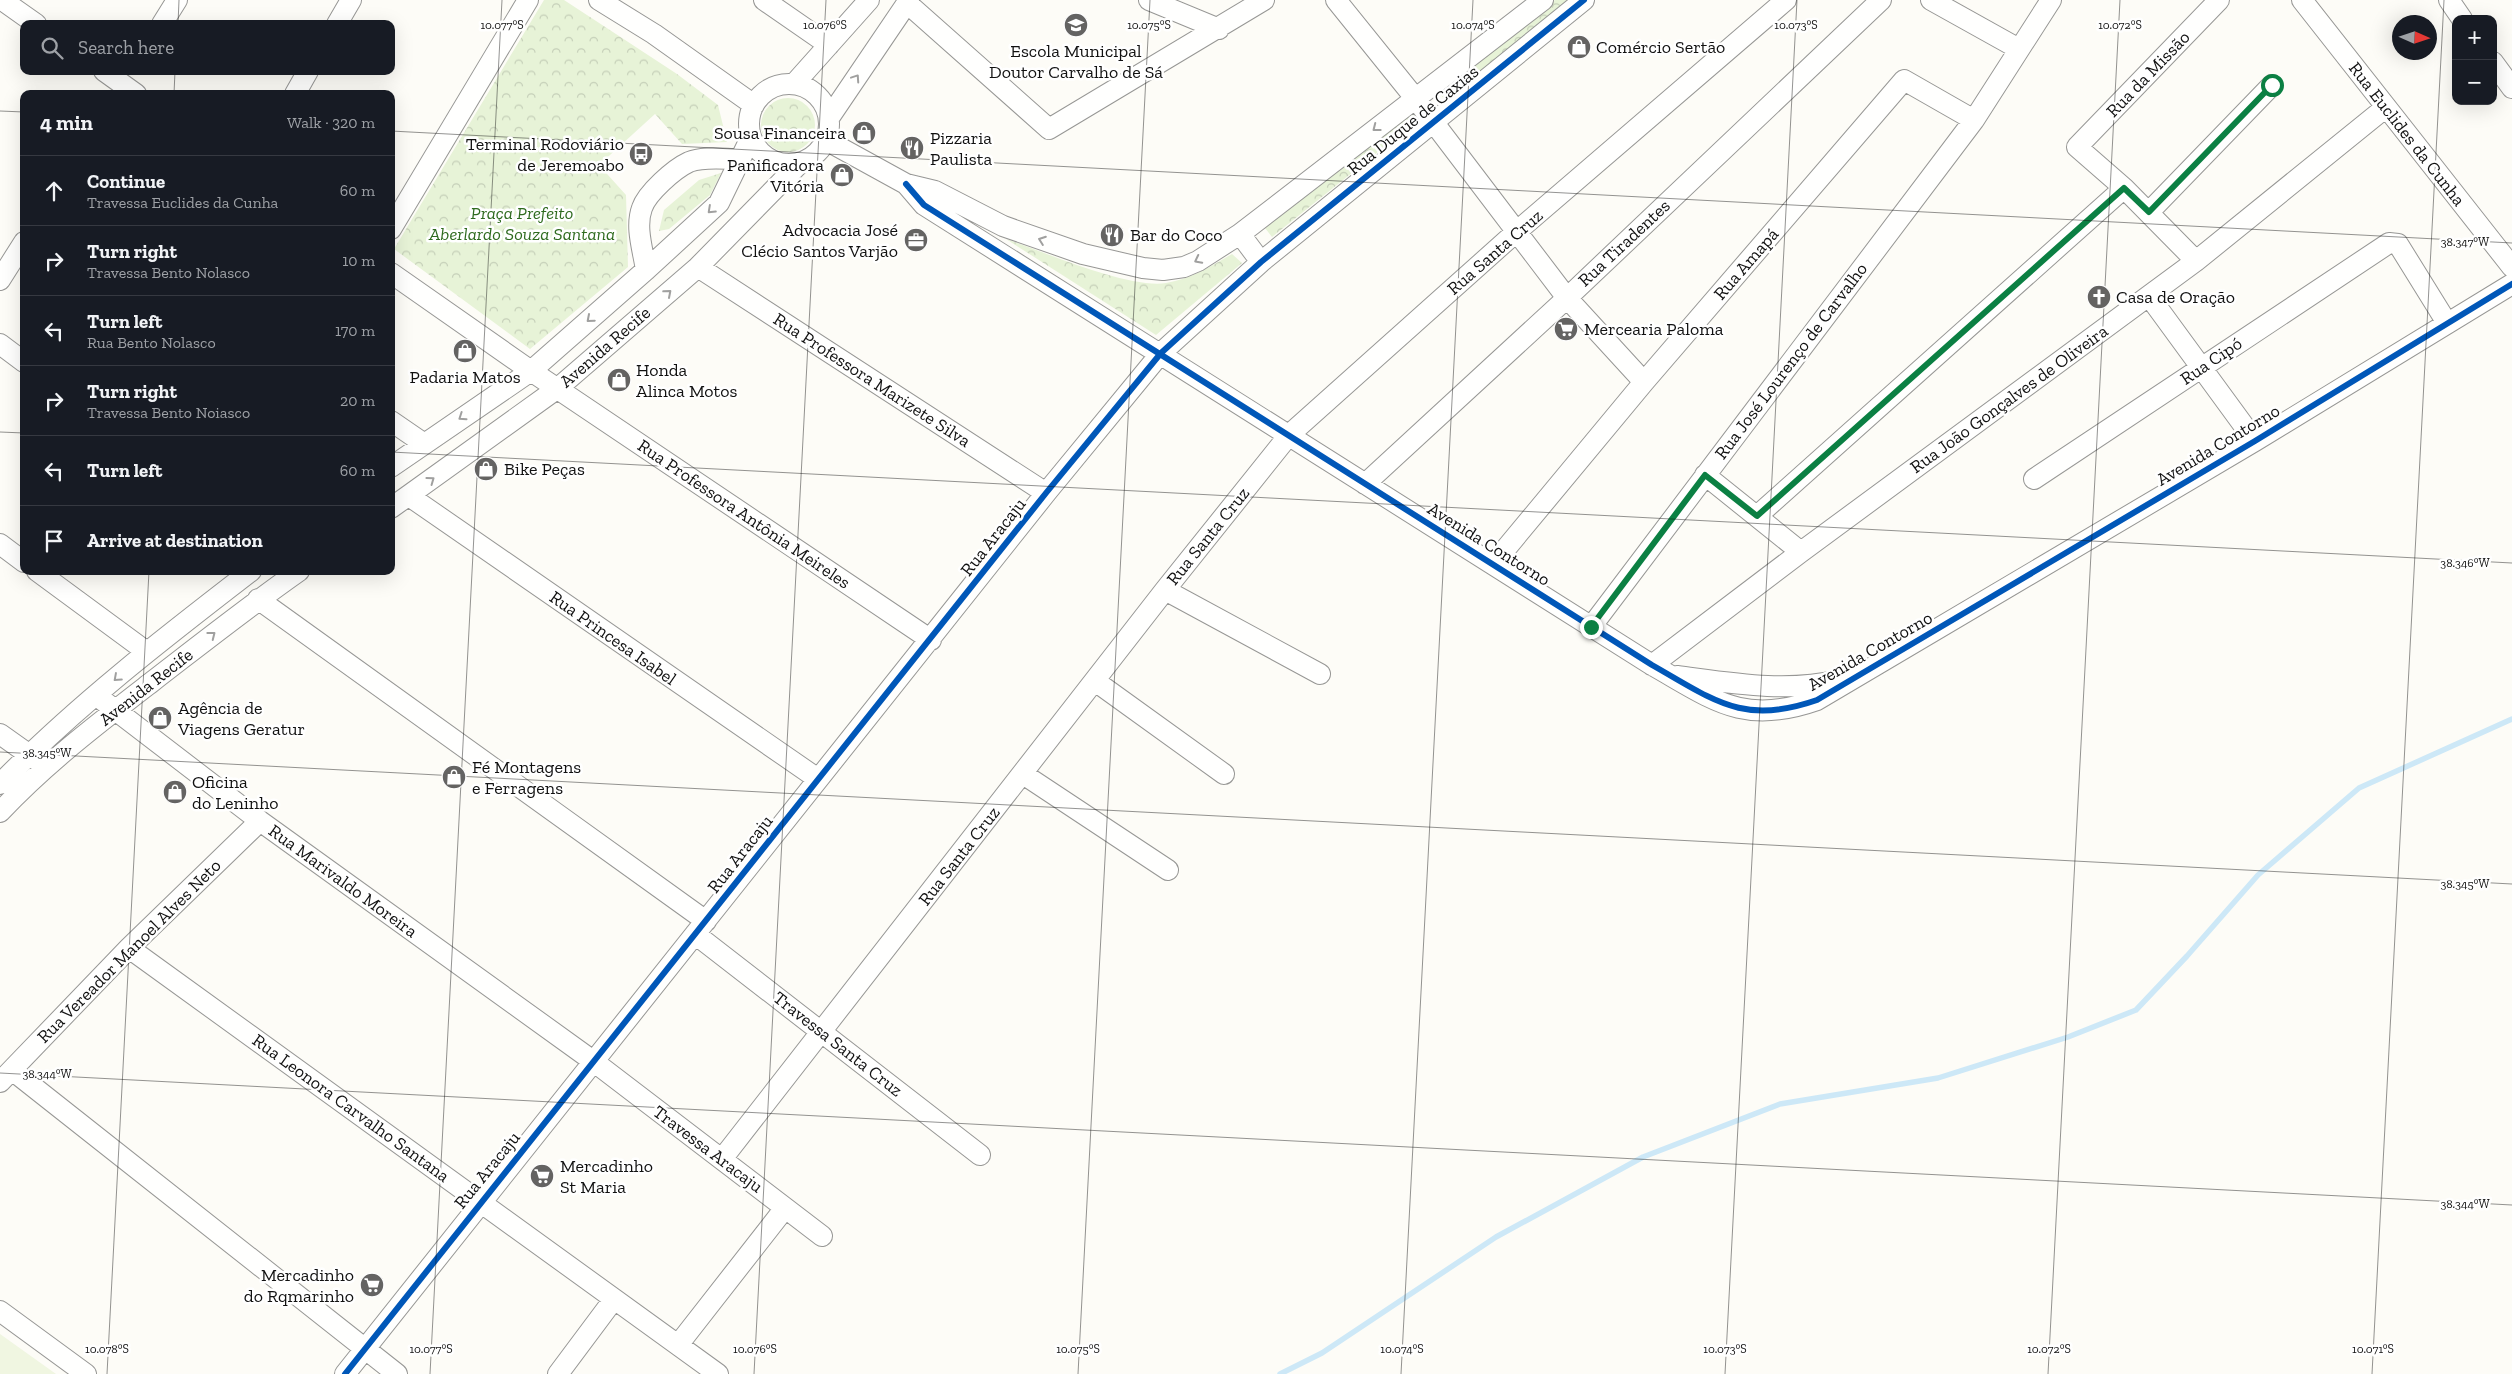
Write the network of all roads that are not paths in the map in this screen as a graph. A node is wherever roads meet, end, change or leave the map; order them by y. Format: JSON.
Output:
{"nodes":[{"id":1,"x":2,"y":0,"type":"edge"},
{"id":2,"x":177,"y":0,"type":"edge"},
{"id":3,"x":351,"y":0,"type":"edge"},
{"id":4,"x":528,"y":0,"type":"edge"},
{"id":5,"x":599,"y":0,"type":"edge"},
{"id":6,"x":764,"y":0,"type":"edge"},
{"id":7,"x":869,"y":0,"type":"edge"},
{"id":8,"x":1149,"y":0,"type":"edge"},
{"id":9,"x":1264,"y":0,"type":"edge"},
{"id":10,"x":1336,"y":0,"type":"edge"},
{"id":11,"x":1543,"y":0,"type":"edge"},
{"id":12,"x":1584,"y":0,"type":"edge"},
{"id":13,"x":1786,"y":0,"type":"edge"},
{"id":14,"x":1881,"y":0,"type":"edge"},
{"id":15,"x":1931,"y":0,"type":"edge"},
{"id":16,"x":2219,"y":0,"type":"edge"},
{"id":17,"x":2302,"y":0,"type":"edge"},
{"id":18,"x":2449,"y":0,"type":"edge"},
{"id":19,"x":2048,"y":1,"type":"edge"},
{"id":20,"x":908,"y":2,"type":"edge"},
{"id":21,"x":2459,"y":15,"type":"edge"},
{"id":22,"x":30,"y":20,"type":"edge"},
{"id":23,"x":164,"y":20,"type":"edge"},
{"id":24,"x":339,"y":20,"type":"edge"},
{"id":25,"x":1219,"y":29,"type":"junction"},
{"id":26,"x":829,"y":45,"type":"junction"},
{"id":27,"x":2020,"y":49,"type":"junction"},
{"id":28,"x":2497,"y":67,"type":"edge"},
{"id":29,"x":110,"y":75,"type":"edge"},
{"id":30,"x":306,"y":75,"type":"edge"},
{"id":31,"x":794,"y":84,"type":"junction"},
{"id":32,"x":2272,"y":85,"type":"dead end"},
{"id":33,"x":128,"y":86,"type":"edge"},
{"id":34,"x":2512,"y":88,"type":"edge"},
{"id":35,"x":297,"y":90,"type":"edge"},
{"id":36,"x":1415,"y":98,"type":"junction"},
{"id":37,"x":754,"y":105,"type":"junction"},
{"id":38,"x":2385,"y":108,"type":"junction"},
{"id":39,"x":829,"y":118,"type":"junction"},
{"id":40,"x":1974,"y":120,"type":"junction"},
{"id":41,"x":1434,"y":123,"type":"junction"},
{"id":42,"x":751,"y":137,"type":"junction"},
{"id":43,"x":826,"y":140,"type":"junction"},
{"id":44,"x":739,"y":159,"type":"junction"},
{"id":45,"x":800,"y":164,"type":"junction"},
{"id":46,"x":906,"y":184,"type":"junction"},
{"id":47,"x":2124,"y":188,"type":"junction"},
{"id":48,"x":2149,"y":212,"type":"junction"},
{"id":49,"x":395,"y":222,"type":"edge"},
{"id":50,"x":1515,"y":233,"type":"junction"},
{"id":51,"x":1240,"y":234,"type":"junction"},
{"id":52,"x":20,"y":248,"type":"edge"},
{"id":53,"x":2196,"y":261,"type":"junction"},
{"id":54,"x":1261,"y":262,"type":"junction"},
{"id":55,"x":698,"y":267,"type":"junction"},
{"id":56,"x":2512,"y":267,"type":"edge"},
{"id":57,"x":646,"y":270,"type":"junction"},
{"id":58,"x":395,"y":276,"type":"edge"},
{"id":59,"x":0,"y":280,"type":"edge"},
{"id":60,"x":2512,"y":284,"type":"edge"},
{"id":61,"x":2149,"y":296,"type":"junction"},
{"id":62,"x":1567,"y":298,"type":"junction"},
{"id":63,"x":2447,"y":323,"type":"junction"},
{"id":64,"x":0,"y":344,"type":"edge"},
{"id":65,"x":1161,"y":353,"type":"junction"},
{"id":66,"x":20,"y":359,"type":"edge"},
{"id":67,"x":2200,"y":368,"type":"junction"},
{"id":68,"x":531,"y":371,"type":"junction"},
{"id":69,"x":1644,"y":382,"type":"junction"},
{"id":70,"x":558,"y":388,"type":"junction"},
{"id":71,"x":395,"y":424,"type":"edge"},
{"id":72,"x":1289,"y":435,"type":"junction"},
{"id":73,"x":2254,"y":441,"type":"junction"},
{"id":74,"x":423,"y":443,"type":"junction"},
{"id":75,"x":395,"y":464,"type":"edge"},
{"id":76,"x":1705,"y":475,"type":"junction"},
{"id":77,"x":2034,"y":479,"type":"dead end"},
{"id":78,"x":1365,"y":484,"type":"junction"},
{"id":79,"x":1046,"y":493,"type":"junction"},
{"id":80,"x":409,"y":496,"type":"junction"},
{"id":81,"x":395,"y":505,"type":"edge"},
{"id":82,"x":1757,"y":516,"type":"junction"},
{"id":83,"x":0,"y":544,"type":"edge"},
{"id":84,"x":1800,"y":552,"type":"junction"},
{"id":85,"x":20,"y":559,"type":"edge"},
{"id":86,"x":1493,"y":564,"type":"junction"},
{"id":87,"x":42,"y":575,"type":"edge"},
{"id":88,"x":245,"y":575,"type":"edge"},
{"id":89,"x":293,"y":575,"type":"edge"},
{"id":90,"x":1165,"y":590,"type":"junction"},
{"id":91,"x":258,"y":600,"type":"junction"},
{"id":92,"x":1591,"y":627,"type":"junction"},
{"id":93,"x":931,"y":640,"type":"junction"},
{"id":94,"x":146,"y":652,"type":"junction"},
{"id":95,"x":1652,"y":665,"type":"junction"},
{"id":96,"x":1320,"y":674,"type":"dead end"},
{"id":97,"x":1095,"y":682,"type":"junction"},
{"id":98,"x":97,"y":696,"type":"junction"},
{"id":99,"x":115,"y":710,"type":"junction"},
{"id":100,"x":0,"y":734,"type":"edge"},
{"id":101,"x":29,"y":754,"type":"junction"},
{"id":102,"x":46,"y":767,"type":"junction"},
{"id":103,"x":1023,"y":774,"type":"junction"},
{"id":104,"x":1224,"y":774,"type":"dead end"},
{"id":105,"x":818,"y":779,"type":"junction"},
{"id":106,"x":0,"y":784,"type":"edge"},
{"id":107,"x":0,"y":812,"type":"edge"},
{"id":108,"x":260,"y":821,"type":"junction"},
{"id":109,"x":1168,"y":870,"type":"dead end"},
{"id":110,"x":700,"y":927,"type":"junction"},
{"id":111,"x":129,"y":948,"type":"junction"},
{"id":112,"x":821,"y":1030,"type":"junction"},
{"id":113,"x":593,"y":1061,"type":"junction"},
{"id":114,"x":6,"y":1076,"type":"edge"},
{"id":115,"x":980,"y":1155,"type":"dead end"},
{"id":116,"x":722,"y":1159,"type":"junction"},
{"id":117,"x":481,"y":1201,"type":"junction"},
{"id":118,"x":785,"y":1208,"type":"junction"},
{"id":119,"x":822,"y":1236,"type":"dead end"},
{"id":120,"x":614,"y":1299,"type":"junction"},
{"id":121,"x":0,"y":1311,"type":"edge"},
{"id":122,"x":678,"y":1345,"type":"junction"},
{"id":123,"x":365,"y":1349,"type":"junction"},
{"id":124,"x":86,"y":1374,"type":"edge"},
{"id":125,"x":345,"y":1374,"type":"edge"},
{"id":126,"x":397,"y":1374,"type":"edge"},
{"id":127,"x":558,"y":1374,"type":"edge"},
{"id":128,"x":718,"y":1374,"type":"edge"}],
"edges":[{"from":1,"to":22,"type":"street"},
{"from":2,"to":23,"type":"street"},
{"from":3,"to":24,"type":"street"},
{"from":4,"to":49,"type":"street"},
{"from":5,"to":37,"type":"street"},
{"from":6,"to":26,"type":"street"},
{"from":7,"to":26,"type":"street"},
{"from":8,"to":25,"type":"street"},
{"from":9,"to":25,"type":"street"},
{"from":10,"to":36,"type":"street"},
{"from":11,"to":36,"type":"street","name":"Rua Duque de Caxias"},
{"from":12,"to":41,"type":"street","name":"Rua Duque de Caxias"},
{"from":13,"to":50,"type":"street","name":"Rua Santa Cruz"},
{"from":14,"to":62,"type":"street","name":"Rua Tiradentes"},
{"from":15,"to":27,"type":"street"},
{"from":16,"to":47,"type":"street","name":"Rua da Missão"},
{"from":17,"to":38,"type":"street","name":"Rua Euclides da Cunha"},
{"from":18,"to":21,"type":"street"},
{"from":19,"to":27,"type":"street","name":"Rua José Lourenço de Carvalho"},
{"from":20,"to":25,"type":"street"},
{"from":39,"to":20,"type":"street","one_way":true},
{"from":26,"to":31,"type":"street"},
{"from":27,"to":40,"type":"street","name":"Rua José Lourenço de Carvalho"},
{"from":28,"to":34,"type":"street"},
{"from":29,"to":33,"type":"street"},
{"from":30,"to":35,"type":"street"},
{"from":31,"to":37,"type":"street"},
{"from":31,"to":39,"type":"street"},
{"from":32,"to":48,"type":"street"},
{"from":36,"to":41,"type":"street"},
{"from":36,"to":51,"type":"street","name":"Rua Duque de Caxias","one_way":true},
{"from":37,"to":42,"type":"street"},
{"from":38,"to":53,"type":"street","name":"Rua João Gonçalves de Oliveira"},
{"from":38,"to":56,"type":"street","name":"Rua Euclides da Cunha"},
{"from":39,"to":43,"type":"street"},
{"from":40,"to":69,"type":"street","name":"Rua Amapá"},
{"from":40,"to":76,"type":"street","name":"Rua José Lourenço de Carvalho"},
{"from":41,"to":50,"type":"street"},
{"from":41,"to":54,"type":"street","name":"Rua Duque de Caxias"},
{"from":42,"to":44,"type":"street","name":"Avenida Recife"},
{"from":42,"to":45,"type":"street"},
{"from":43,"to":45,"type":"street"},
{"from":43,"to":46,"type":"street"},
{"from":44,"to":57,"type":"street","name":"Avenida Recife","one_way":true},
{"from":44,"to":57,"type":"street"},
{"from":45,"to":55,"type":"street","name":"Avenida Recife"},
{"from":51,"to":46,"type":"street","name":"Rua Duque de Caxias","one_way":true},
{"from":46,"to":65,"type":"street","name":"Avenida Contorno"},
{"from":47,"to":48,"type":"street"},
{"from":47,"to":82,"type":"street"},
{"from":48,"to":53,"type":"street"},
{"from":50,"to":62,"type":"street"},
{"from":50,"to":72,"type":"street","name":"Rua Santa Cruz"},
{"from":51,"to":54,"type":"street"},
{"from":52,"to":59,"type":"street"},
{"from":53,"to":61,"type":"street","name":"Rua João Gonçalves de Oliveira"},
{"from":54,"to":65,"type":"street","name":"Rua Duque de Caxias"},
{"from":70,"to":55,"type":"street","name":"Avenida Recife","one_way":true},
{"from":55,"to":79,"type":"street","name":"Rua Professora Marizete Silva"},
{"from":57,"to":68,"type":"street","name":"Avenida Recife","one_way":true},
{"from":58,"to":68,"type":"street"},
{"from":60,"to":63,"type":"street","name":"Avenida Contorno"},
{"from":61,"to":67,"type":"street"},
{"from":61,"to":84,"type":"street","name":"Rua João Gonçalves de Oliveira"},
{"from":62,"to":69,"type":"street"},
{"from":62,"to":78,"type":"street","name":"Rua Tiradentes"},
{"from":63,"to":67,"type":"street","name":"Rua Cipó"},
{"from":63,"to":73,"type":"street","name":"Avenida Contorno"},
{"from":64,"to":66,"type":"street"},
{"from":65,"to":72,"type":"street","name":"Avenida Contorno"},
{"from":65,"to":79,"type":"street","name":"Rua Aracaju"},
{"from":67,"to":73,"type":"street"},
{"from":67,"to":77,"type":"street","name":"Rua Cipó"},
{"from":68,"to":70,"type":"street","name":"Rua Professora Antônia Meireles"},
{"from":68,"to":74,"type":"street","name":"Avenida Recife","one_way":true},
{"from":69,"to":86,"type":"street","name":"Rua Amapá"},
{"from":80,"to":70,"type":"street","name":"Avenida Recife","one_way":true},
{"from":70,"to":93,"type":"street","name":"Rua Professora Antônia Meireles"},
{"from":71,"to":74,"type":"street"},
{"from":72,"to":78,"type":"street","name":"Avenida Contorno"},
{"from":72,"to":90,"type":"street","name":"Rua Santa Cruz"},
{"from":73,"to":95,"type":"street","name":"Avenida Contorno"},
{"from":74,"to":75,"type":"street","name":"Avenida Recife"},
{"from":76,"to":82,"type":"street"},
{"from":76,"to":92,"type":"street","name":"Rua José Lourenço de Carvalho"},
{"from":78,"to":86,"type":"street","name":"Avenida Contorno"},
{"from":79,"to":93,"type":"street","name":"Rua Aracaju"},
{"from":80,"to":81,"type":"street","name":"Avenida Recife"},
{"from":80,"to":105,"type":"street","name":"Rua Princesa Isabel"},
{"from":82,"to":84,"type":"street"},
{"from":83,"to":85,"type":"street"},
{"from":84,"to":95,"type":"street","name":"Rua João Gonçalves de Oliveira"},
{"from":86,"to":92,"type":"street","name":"Avenida Contorno"},
{"from":87,"to":94,"type":"street"},
{"from":88,"to":94,"type":"street","name":"Avenida Recife"},
{"from":89,"to":91,"type":"street","name":"Avenida Recife"},
{"from":90,"to":96,"type":"street"},
{"from":90,"to":97,"type":"street","name":"Rua Santa Cruz"},
{"from":99,"to":91,"type":"street","name":"Avenida Recife","one_way":true},
{"from":91,"to":110,"type":"street","name":"Travessa Santa Cruz"},
{"from":92,"to":95,"type":"street","name":"Avenida Contorno"},
{"from":93,"to":105,"type":"street","name":"Rua Aracaju"},
{"from":94,"to":98,"type":"street","name":"Avenida Recife","one_way":true},
{"from":97,"to":103,"type":"street","name":"Rua Santa Cruz"},
{"from":97,"to":104,"type":"street"},
{"from":98,"to":99,"type":"street","name":"Rua Marivaldo Moreira"},
{"from":98,"to":101,"type":"street","name":"Avenida Recife"},
{"from":99,"to":102,"type":"street","name":"Avenida Recife"},
{"from":99,"to":108,"type":"street","name":"Rua Marivaldo Moreira"},
{"from":100,"to":101,"type":"street"},
{"from":101,"to":102,"type":"street"},
{"from":101,"to":106,"type":"street","name":"Avenida Recife"},
{"from":102,"to":107,"type":"street","name":"Avenida Recife"},
{"from":103,"to":109,"type":"street"},
{"from":103,"to":112,"type":"street","name":"Rua Santa Cruz"},
{"from":105,"to":110,"type":"street","name":"Rua Aracaju"},
{"from":108,"to":111,"type":"street","name":"Rua Vereador Manoel Alves Neto"},
{"from":108,"to":113,"type":"street","name":"Rua Marivaldo Moreira"},
{"from":110,"to":112,"type":"street","name":"Travessa Santa Cruz"},
{"from":110,"to":113,"type":"street","name":"Rua Aracaju"},
{"from":111,"to":114,"type":"street","name":"Rua Vereador Manoel Alves Neto"},
{"from":111,"to":117,"type":"street","name":"Rua Leonora Carvalho Santana"},
{"from":112,"to":115,"type":"street","name":"Travessa Santa Cruz"},
{"from":112,"to":116,"type":"street","name":"Rua Santa Cruz"},
{"from":113,"to":116,"type":"street","name":"Travessa Aracaju"},
{"from":113,"to":117,"type":"street","name":"Rua Aracaju"},
{"from":114,"to":123,"type":"street"},
{"from":116,"to":118,"type":"street","name":"Travessa Aracaju"},
{"from":117,"to":120,"type":"street","name":"Rua Leonora Carvalho Santana"},
{"from":117,"to":123,"type":"street","name":"Rua Aracaju"},
{"from":118,"to":119,"type":"street","name":"Travessa Aracaju"},
{"from":118,"to":122,"type":"street"},
{"from":120,"to":122,"type":"street","name":"Rua Leonora Carvalho Santana"},
{"from":120,"to":127,"type":"street"},
{"from":121,"to":124,"type":"street"},
{"from":122,"to":128,"type":"street","name":"Rua Leonora Carvalho Santana"},
{"from":123,"to":125,"type":"street","name":"Rua Aracaju"},
{"from":123,"to":126,"type":"street"}]}
